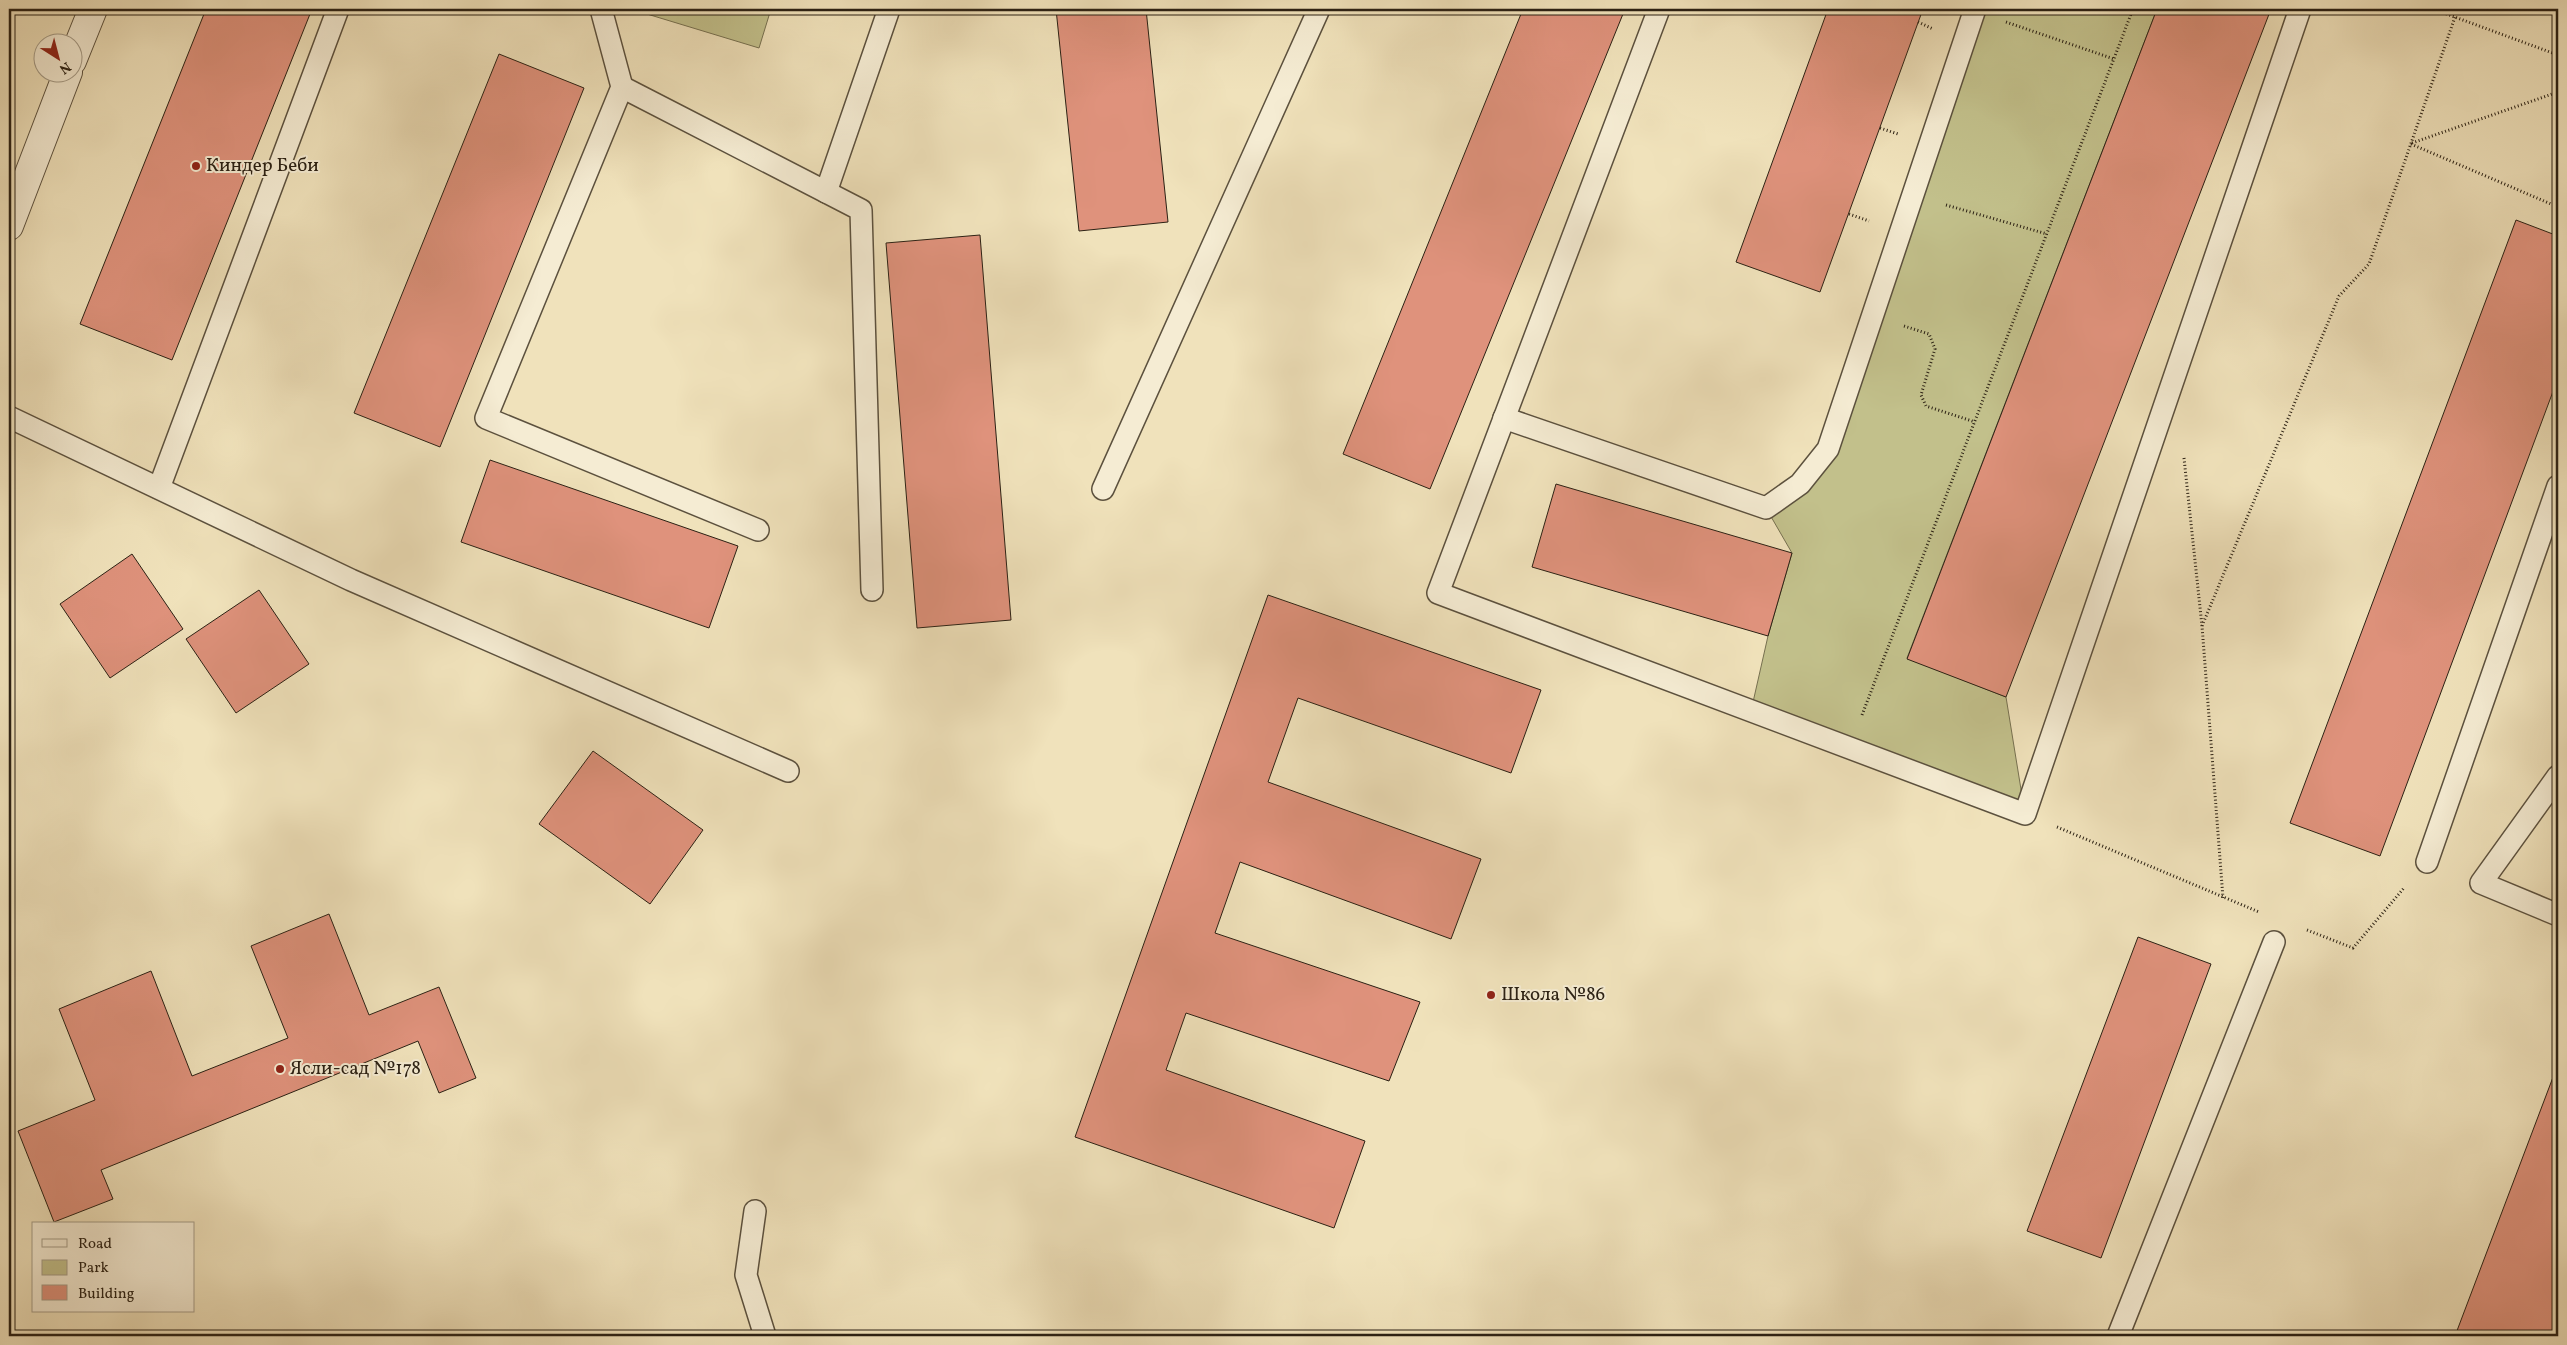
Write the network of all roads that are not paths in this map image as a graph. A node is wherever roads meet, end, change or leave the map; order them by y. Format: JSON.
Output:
{"nodes":[{"id":1,"x":93,"y":9,"type":"edge"},
{"id":2,"x":338,"y":9,"type":"edge"},
{"id":3,"x":601,"y":9,"type":"edge"},
{"id":4,"x":889,"y":9,"type":"edge"},
{"id":5,"x":1319,"y":9,"type":"edge"},
{"id":6,"x":1660,"y":9,"type":"edge"},
{"id":7,"x":2300,"y":9,"type":"edge"},
{"id":8,"x":1974,"y":10,"type":"edge"},
{"id":9,"x":82,"y":36,"type":"edge"},
{"id":10,"x":64,"y":82,"type":"edge"},
{"id":11,"x":622,"y":87,"type":"junction"},
{"id":12,"x":826,"y":192,"type":"junction"},
{"id":13,"x":9,"y":226,"type":"edge"},
{"id":14,"x":9,"y":417,"type":"edge"},
{"id":15,"x":1504,"y":418,"type":"junction"},
{"id":16,"x":2558,"y":486,"type":"edge"},
{"id":17,"x":159,"y":488,"type":"junction"},
{"id":18,"x":1103,"y":489,"type":"dead end"},
{"id":19,"x":758,"y":530,"type":"dead end"},
{"id":20,"x":872,"y":590,"type":"dead end"},
{"id":21,"x":788,"y":771,"type":"dead end"},
{"id":22,"x":2558,"y":776,"type":"edge"},
{"id":23,"x":2427,"y":862,"type":"road end"},
{"id":24,"x":2558,"y":915,"type":"edge"},
{"id":25,"x":2274,"y":942,"type":"dead end"},
{"id":26,"x":755,"y":1211,"type":"dead end"},
{"id":27,"x":765,"y":1336,"type":"edge"},
{"id":28,"x":2118,"y":1336,"type":"edge"}],
"edges":[{"from":1,"to":9,"type":"street"},
{"from":2,"to":17,"type":"lane"},
{"from":3,"to":11,"type":"lane"},
{"from":4,"to":12,"type":"lane"},
{"from":5,"to":18,"type":"lane"},
{"from":6,"to":15,"type":"lane"},
{"from":7,"to":15,"type":"lane"},
{"from":8,"to":15,"type":"lane"},
{"from":10,"to":13,"type":"street"},
{"from":11,"to":12,"type":"lane"},
{"from":11,"to":19,"type":"lane"},
{"from":12,"to":20,"type":"lane"},
{"from":14,"to":17,"type":"lane"},
{"from":16,"to":23,"type":"lane"},
{"from":17,"to":21,"type":"lane"},
{"from":22,"to":24,"type":"lane"},
{"from":25,"to":28,"type":"lane"},
{"from":26,"to":27,"type":"lane"}]}
